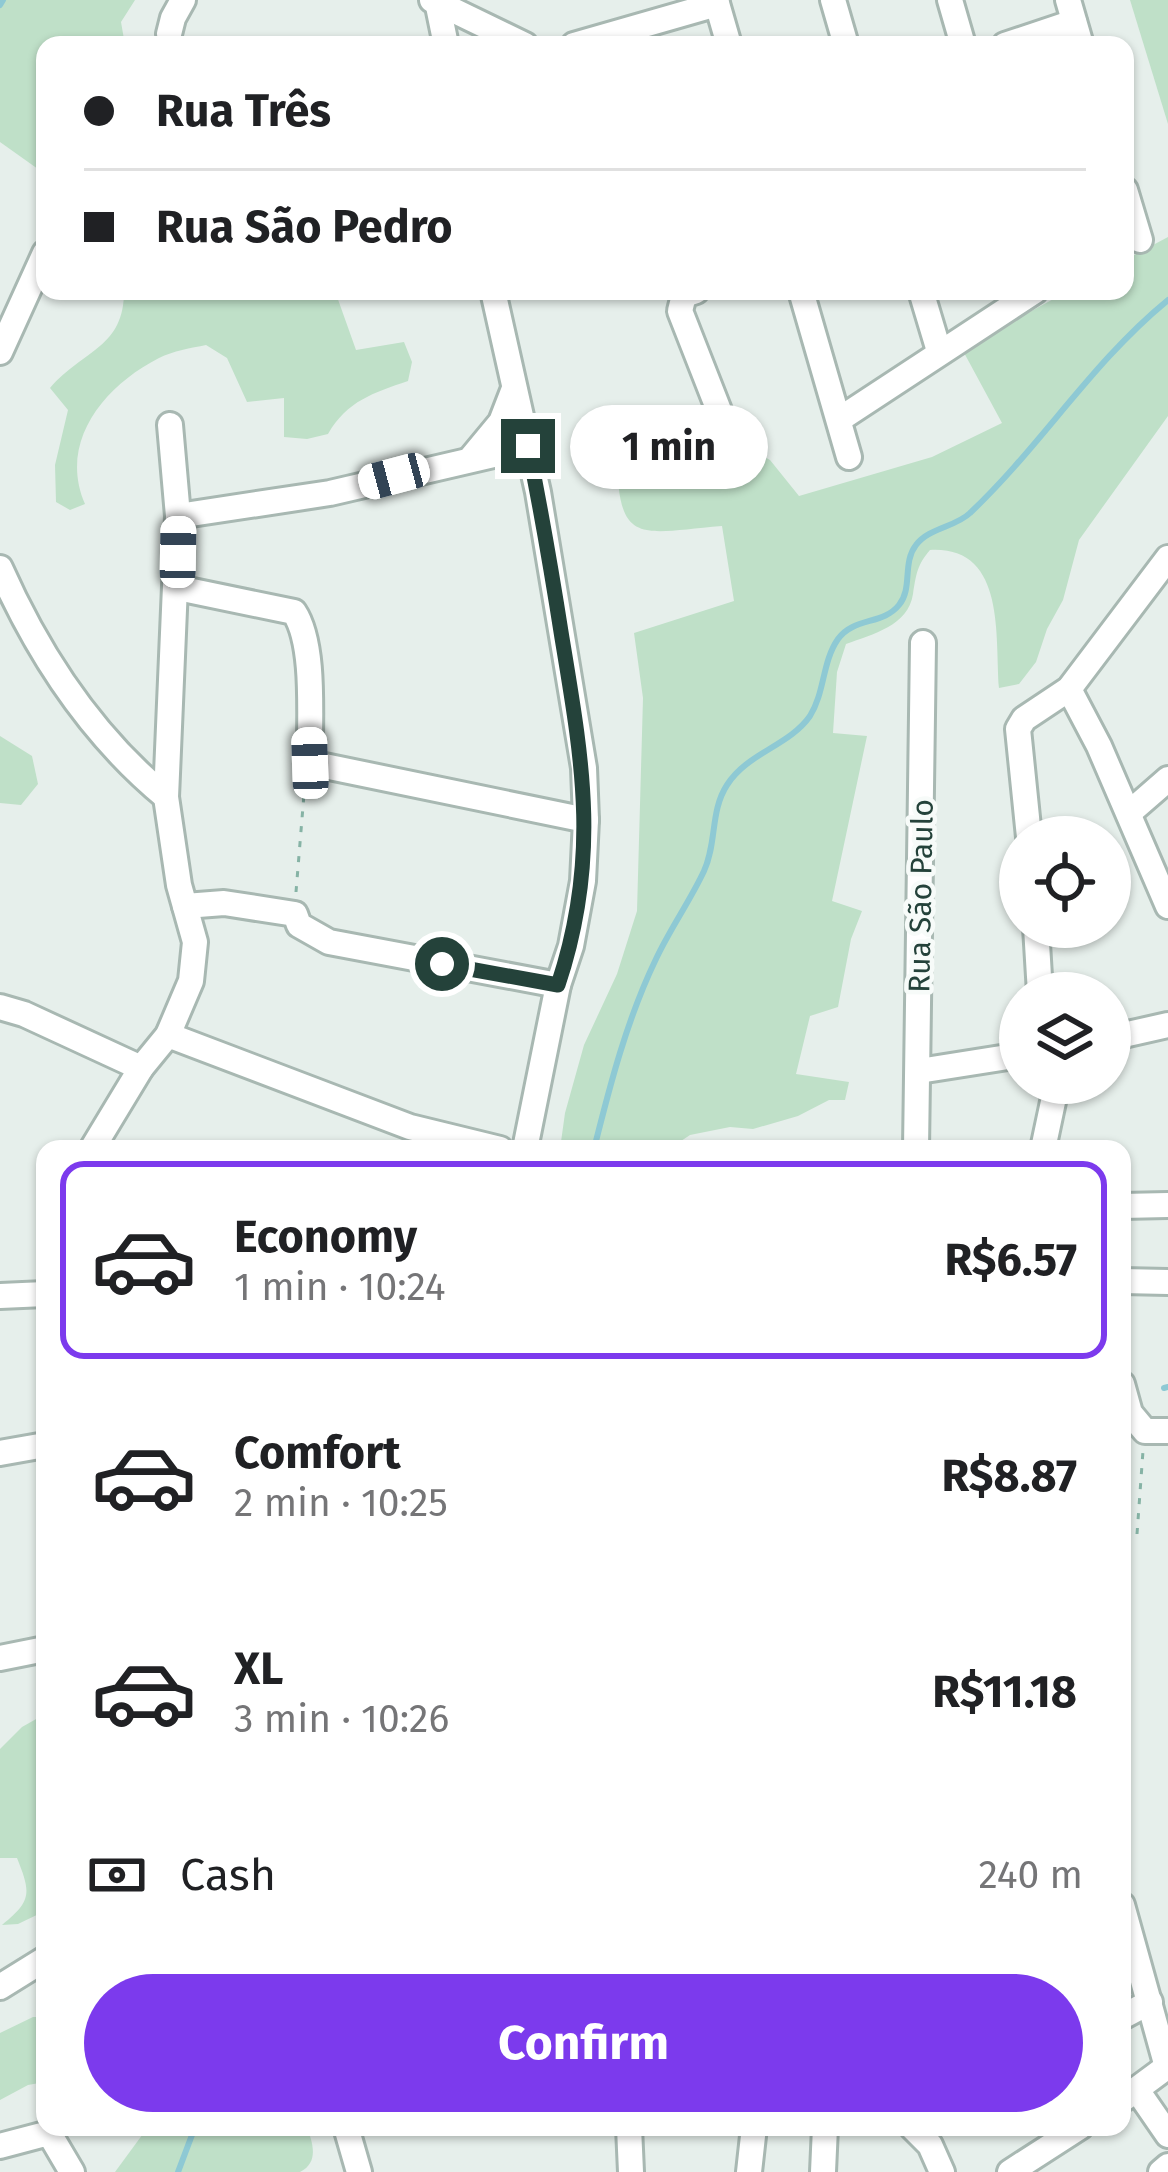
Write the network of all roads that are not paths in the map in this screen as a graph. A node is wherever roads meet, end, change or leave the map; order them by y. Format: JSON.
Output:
{"nodes":[{"id":1,"x":183,"y":0,"type":"edge"},
{"id":2,"x":833,"y":0,"type":"edge"},
{"id":3,"x":950,"y":0,"type":"edge"},
{"id":4,"x":717,"y":2,"type":"edge"},
{"id":5,"x":435,"y":3,"type":"edge"},
{"id":6,"x":1074,"y":22,"type":"edge"},
{"id":7,"x":169,"y":34,"type":"dead end"},
{"id":8,"x":444,"y":36,"type":"edge"},
{"id":9,"x":506,"y":36,"type":"edge"},
{"id":10,"x":604,"y":36,"type":"edge"},
{"id":11,"x":726,"y":36,"type":"edge"},
{"id":12,"x":843,"y":36,"type":"edge"},
{"id":13,"x":960,"y":36,"type":"edge"},
{"id":14,"x":1032,"y":36,"type":"edge"},
{"id":15,"x":36,"y":273,"type":"edge"},
{"id":16,"x":495,"y":300,"type":"edge"},
{"id":17,"x":683,"y":300,"type":"edge"},
{"id":18,"x":805,"y":300,"type":"edge"},
{"id":19,"x":924,"y":300,"type":"edge"},
{"id":20,"x":1021,"y":300,"type":"edge"},
{"id":21,"x":939,"y":351,"type":"junction"},
{"id":22,"x":0,"y":352,"type":"edge"},
{"id":23,"x":840,"y":419,"type":"junction"},
{"id":24,"x":170,"y":425,"type":"dead end"},
{"id":25,"x":517,"y":430,"type":"junction"},
{"id":26,"x":728,"y":431,"type":"dead end"},
{"id":27,"x":849,"y":457,"type":"dead end"},
{"id":28,"x":470,"y":458,"type":"junction"},
{"id":29,"x":178,"y":516,"type":"junction"},
{"id":30,"x":1168,"y":558,"type":"edge"},
{"id":31,"x":0,"y":568,"type":"edge"},
{"id":32,"x":178,"y":588,"type":"junction"},
{"id":33,"x":923,"y":643,"type":"dead end"},
{"id":34,"x":1069,"y":689,"type":"junction"},
{"id":35,"x":1168,"y":779,"type":"edge"},
{"id":36,"x":166,"y":797,"type":"junction"},
{"id":37,"x":1129,"y":812,"type":"junction"},
{"id":38,"x":1026,"y":816,"type":"edge"},
{"id":39,"x":586,"y":820,"type":"junction"},
{"id":40,"x":1166,"y":895,"type":"edge"},
{"id":41,"x":185,"y":906,"type":"junction"},
{"id":42,"x":558,"y":985,"type":"junction"},
{"id":43,"x":0,"y":1007,"type":"edge"},
{"id":44,"x":1168,"y":1025,"type":"edge"},
{"id":45,"x":1131,"y":1033,"type":"edge"},
{"id":46,"x":168,"y":1035,"type":"junction"},
{"id":47,"x":999,"y":1058,"type":"edge"},
{"id":48,"x":141,"y":1067,"type":"junction"},
{"id":49,"x":919,"y":1070,"type":"junction"},
{"id":50,"x":1053,"y":1104,"type":"edge"},
{"id":51,"x":97,"y":1140,"type":"edge"},
{"id":52,"x":467,"y":1140,"type":"edge"},
{"id":53,"x":527,"y":1140,"type":"edge"},
{"id":54,"x":916,"y":1140,"type":"edge"},
{"id":55,"x":1045,"y":1140,"type":"edge"},
{"id":56,"x":1168,"y":1205,"type":"edge"},
{"id":57,"x":1131,"y":1206,"type":"edge"},
{"id":58,"x":1131,"y":1281,"type":"edge"},
{"id":59,"x":1168,"y":1282,"type":"edge"},
{"id":60,"x":36,"y":1294,"type":"edge"},
{"id":61,"x":0,"y":1296,"type":"edge"},
{"id":62,"x":1131,"y":1398,"type":"edge"},
{"id":63,"x":1148,"y":1425,"type":"edge"},
{"id":64,"x":36,"y":1447,"type":"edge"},
{"id":65,"x":0,"y":1453,"type":"edge"},
{"id":66,"x":36,"y":1650,"type":"edge"},
{"id":67,"x":0,"y":1658,"type":"edge"},
{"id":68,"x":1131,"y":1936,"type":"edge"},
{"id":69,"x":36,"y":1965,"type":"edge"},
{"id":70,"x":0,"y":1987,"type":"edge"},
{"id":71,"x":1150,"y":2002,"type":"junction"},
{"id":72,"x":1131,"y":2012,"type":"edge"},
{"id":73,"x":1167,"y":2067,"type":"edge"},
{"id":74,"x":1131,"y":2094,"type":"edge"},
{"id":75,"x":1131,"y":2096,"type":"edge"},
{"id":76,"x":1168,"y":2135,"type":"edge"},
{"id":77,"x":38,"y":2136,"type":"edge"},
{"id":78,"x":52,"y":2136,"type":"edge"},
{"id":79,"x":349,"y":2136,"type":"edge"},
{"id":80,"x":629,"y":2136,"type":"edge"},
{"id":81,"x":753,"y":2136,"type":"edge"},
{"id":82,"x":825,"y":2136,"type":"edge"},
{"id":83,"x":922,"y":2136,"type":"edge"},
{"id":84,"x":1067,"y":2136,"type":"edge"},
{"id":85,"x":0,"y":2146,"type":"edge"},
{"id":86,"x":1168,"y":2166,"type":"edge"},
{"id":87,"x":72,"y":2172,"type":"edge"},
{"id":88,"x":359,"y":2172,"type":"edge"},
{"id":89,"x":631,"y":2172,"type":"edge"},
{"id":90,"x":749,"y":2172,"type":"edge"},
{"id":91,"x":823,"y":2172,"type":"edge"},
{"id":92,"x":942,"y":2172,"type":"edge"},
{"id":93,"x":1010,"y":2172,"type":"edge"},
{"id":94,"x":1161,"y":2172,"type":"edge"}],
"edges":[{"from":1,"to":7,"type":"street"},
{"from":2,"to":12,"type":"street"},
{"from":3,"to":13,"type":"street"},
{"from":4,"to":10,"type":"street"},
{"from":4,"to":11,"type":"street"},
{"from":5,"to":8,"type":"street"},
{"from":5,"to":9,"type":"street"},
{"from":6,"to":14,"type":"street"},
{"from":15,"to":22,"type":"street"},
{"from":16,"to":25,"type":"street"},
{"from":17,"to":26,"type":"street"},
{"from":18,"to":23,"type":"street"},
{"from":19,"to":21,"type":"street"},
{"from":20,"to":21,"type":"street"},
{"from":21,"to":23,"type":"street"},
{"from":23,"to":27,"type":"street"},
{"from":24,"to":29,"type":"street"},
{"from":25,"to":28,"type":"street"},
{"from":25,"to":28,"type":"street"},
{"from":25,"to":39,"type":"street"},
{"from":28,"to":29,"type":"street"},
{"from":29,"to":32,"type":"street"},
{"from":30,"to":34,"type":"street"},
{"from":31,"to":36,"type":"street"},
{"from":32,"to":36,"type":"street"},
{"from":32,"to":39,"type":"street"},
{"from":33,"to":49,"type":"street","name":"Rua São Paulo"},
{"from":34,"to":37,"type":"street"},
{"from":34,"to":38,"type":"street"},
{"from":35,"to":37,"type":"street"},
{"from":36,"to":41,"type":"street"},
{"from":37,"to":40,"type":"street"},
{"from":39,"to":42,"type":"street"},
{"from":41,"to":42,"type":"street"},
{"from":41,"to":46,"type":"street"},
{"from":42,"to":53,"type":"street"},
{"from":43,"to":48,"type":"street"},
{"from":44,"to":45,"type":"street"},
{"from":46,"to":48,"type":"street"},
{"from":46,"to":52,"type":"street"},
{"from":47,"to":49,"type":"street"},
{"from":48,"to":51,"type":"street"},
{"from":49,"to":54,"type":"street","name":"Rua São Paulo"},
{"from":50,"to":55,"type":"street"},
{"from":56,"to":57,"type":"street"},
{"from":58,"to":59,"type":"street"},
{"from":60,"to":61,"type":"street"},
{"from":62,"to":63,"type":"street"},
{"from":64,"to":65,"type":"street"},
{"from":66,"to":67,"type":"street"},
{"from":68,"to":71,"type":"street"},
{"from":69,"to":70,"type":"street"},
{"from":71,"to":72,"type":"street"},
{"from":71,"to":73,"type":"street"},
{"from":73,"to":74,"type":"street"},
{"from":75,"to":76,"type":"street"},
{"from":77,"to":85,"type":"street"},
{"from":78,"to":87,"type":"street"},
{"from":79,"to":88,"type":"street"},
{"from":80,"to":89,"type":"street"},
{"from":81,"to":90,"type":"street"},
{"from":82,"to":91,"type":"street"},
{"from":83,"to":92,"type":"street"},
{"from":84,"to":93,"type":"street"},
{"from":86,"to":94,"type":"street"}]}
